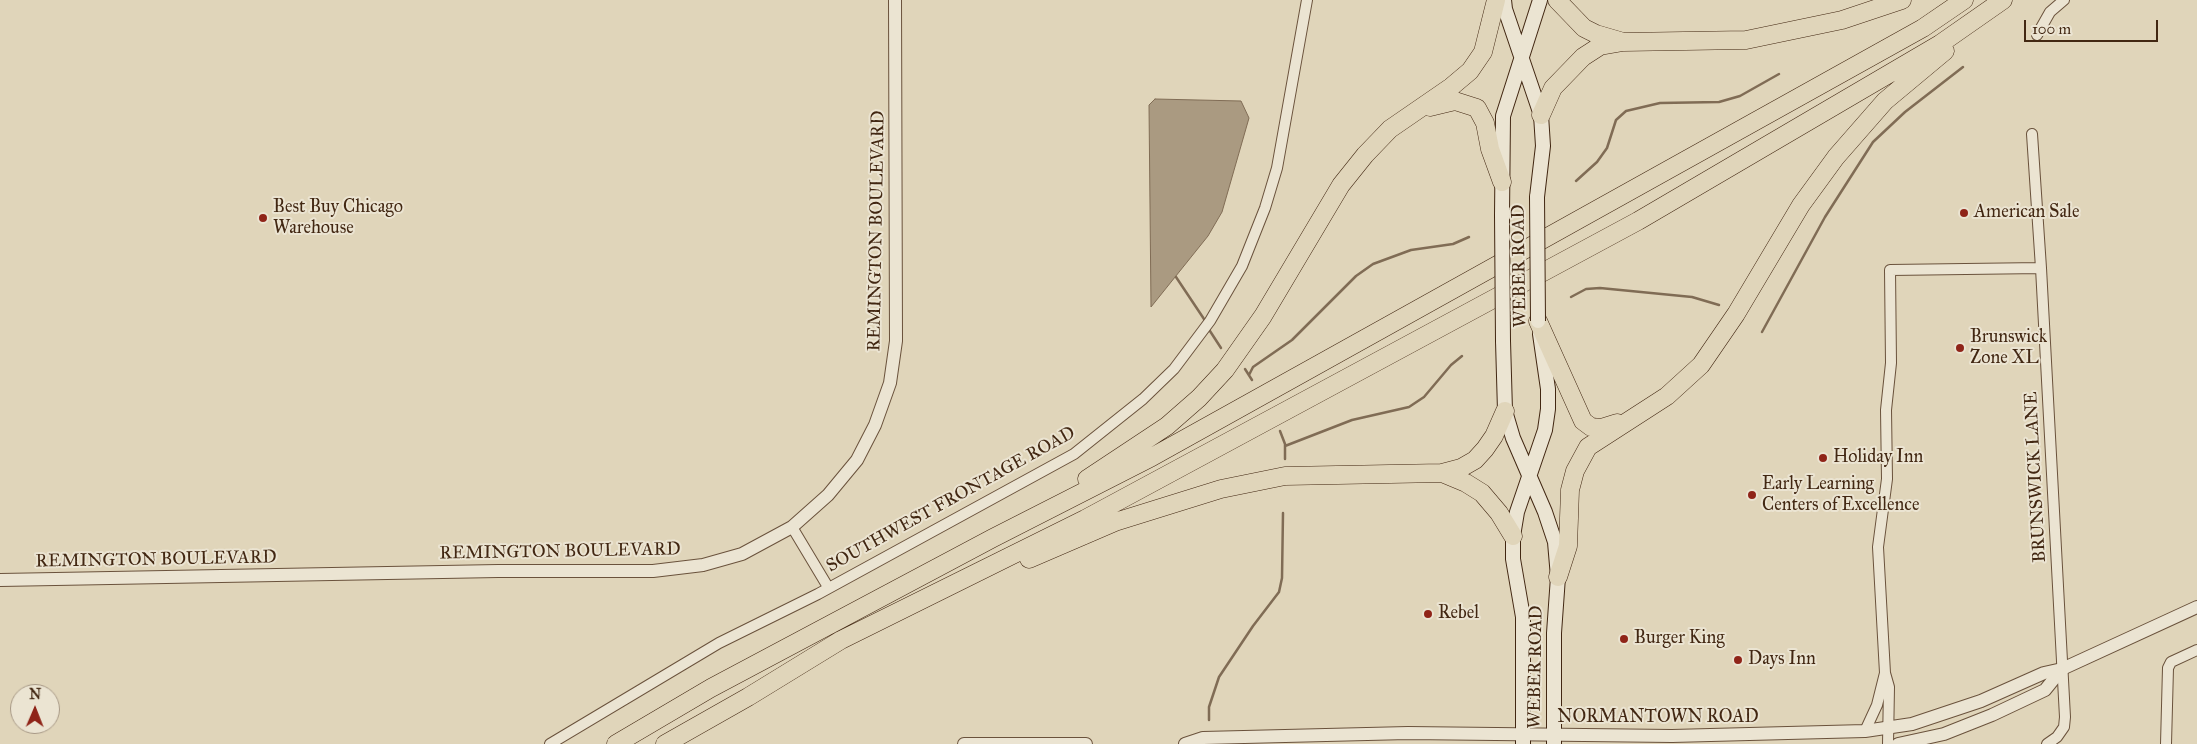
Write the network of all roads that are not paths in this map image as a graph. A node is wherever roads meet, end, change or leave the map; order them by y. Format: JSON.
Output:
{"nodes":[{"id":1,"x":895,"y":0,"type":"edge"},
{"id":2,"x":1307,"y":0,"type":"edge"},
{"id":3,"x":1496,"y":0,"type":"edge"},
{"id":4,"x":1504,"y":0,"type":"edge"},
{"id":5,"x":1540,"y":0,"type":"edge"},
{"id":6,"x":1557,"y":0,"type":"edge"},
{"id":7,"x":1902,"y":0,"type":"edge"},
{"id":8,"x":1964,"y":0,"type":"edge"},
{"id":9,"x":2003,"y":0,"type":"edge"},
{"id":10,"x":2011,"y":0,"type":"edge"},
{"id":11,"x":2064,"y":0,"type":"edge"},
{"id":12,"x":2037,"y":35,"type":"dead end"},
{"id":13,"x":1623,"y":42,"type":"junction"},
{"id":14,"x":1521,"y":55,"type":"junction"},
{"id":15,"x":1413,"y":114,"type":"junction"},
{"id":16,"x":1541,"y":115,"type":"junction"},
{"id":17,"x":2032,"y":134,"type":"dead end"},
{"id":18,"x":1502,"y":182,"type":"junction"},
{"id":19,"x":2042,"y":268,"type":"junction"},
{"id":20,"x":1538,"y":321,"type":"junction"},
{"id":21,"x":1505,"y":411,"type":"junction"},
{"id":22,"x":1627,"y":421,"type":"junction"},
{"id":23,"x":1442,"y":473,"type":"junction"},
{"id":24,"x":1529,"y":476,"type":"junction"},
{"id":25,"x":792,"y":527,"type":"junction"},
{"id":26,"x":1513,"y":536,"type":"junction"},
{"id":27,"x":993,"y":538,"type":"junction"},
{"id":28,"x":1558,"y":577,"type":"junction"},
{"id":29,"x":0,"y":580,"type":"edge"},
{"id":30,"x":828,"y":587,"type":"junction"},
{"id":31,"x":2197,"y":607,"type":"edge"},
{"id":32,"x":841,"y":640,"type":"junction"},
{"id":33,"x":2197,"y":650,"type":"edge"},
{"id":34,"x":2062,"y":669,"type":"junction"},
{"id":35,"x":1885,"y":673,"type":"junction"},
{"id":36,"x":1889,"y":727,"type":"junction"},
{"id":37,"x":1865,"y":731,"type":"junction"},
{"id":38,"x":1523,"y":740,"type":"edge"},
{"id":39,"x":1554,"y":740,"type":"edge"},
{"id":40,"x":550,"y":744,"type":"edge"},
{"id":41,"x":616,"y":744,"type":"edge"},
{"id":42,"x":665,"y":744,"type":"edge"},
{"id":43,"x":964,"y":744,"type":"edge"},
{"id":44,"x":1086,"y":744,"type":"edge"},
{"id":45,"x":1185,"y":744,"type":"edge"},
{"id":46,"x":1888,"y":744,"type":"edge"},
{"id":47,"x":1898,"y":744,"type":"edge"},
{"id":48,"x":2047,"y":744,"type":"edge"},
{"id":49,"x":2166,"y":744,"type":"edge"}],
"edges":[{"from":1,"to":25,"type":"street","name":"REMINGTON BOULEVARD"},
{"from":2,"to":30,"type":"street","name":"SOUTHWEST FRONTAGE ROAD"},
{"from":3,"to":15,"type":"highway"},
{"from":4,"to":14,"type":"main road","name":"WEBER ROAD"},
{"from":5,"to":14,"type":"main road","name":"WEBER ROAD"},
{"from":6,"to":13,"type":"highway"},
{"from":7,"to":13,"type":"highway"},
{"from":8,"to":27,"type":"highway"},
{"from":9,"to":32,"type":"highway"},
{"from":10,"to":22,"type":"highway"},
{"from":11,"to":12,"type":"street"},
{"from":13,"to":16,"type":"highway"},
{"from":14,"to":16,"type":"main road","name":"WEBER ROAD"},
{"from":14,"to":18,"type":"main road","name":"WEBER ROAD"},
{"from":15,"to":18,"type":"highway"},
{"from":15,"to":27,"type":"highway"},
{"from":16,"to":20,"type":"main road","name":"WEBER ROAD","bridge":true},
{"from":17,"to":19,"type":"street","name":"BRUNSWICK LANE"},
{"from":18,"to":21,"type":"main road","name":"WEBER ROAD","bridge":true},
{"from":19,"to":34,"type":"street","name":"BRUNSWICK LANE"},
{"from":19,"to":35,"type":"street"},
{"from":20,"to":22,"type":"highway"},
{"from":20,"to":24,"type":"main road","name":"WEBER ROAD"},
{"from":21,"to":23,"type":"highway"},
{"from":21,"to":24,"type":"main road","name":"WEBER ROAD"},
{"from":22,"to":28,"type":"highway"},
{"from":23,"to":26,"type":"highway"},
{"from":23,"to":32,"type":"highway"},
{"from":24,"to":26,"type":"main road","name":"WEBER ROAD"},
{"from":24,"to":28,"type":"main road","name":"WEBER ROAD"},
{"from":25,"to":29,"type":"street","name":"REMINGTON BOULEVARD"},
{"from":25,"to":30,"type":"street","name":"SOUTHWEST FRONTAGE ROAD"},
{"from":26,"to":38,"type":"main road","name":"WEBER ROAD"},
{"from":27,"to":41,"type":"highway"},
{"from":28,"to":39,"type":"main road","name":"WEBER ROAD"},
{"from":30,"to":40,"type":"street","name":"SOUTHWEST FRONTAGE ROAD"},
{"from":31,"to":34,"type":"street","name":"NORMANTOWN ROAD"},
{"from":32,"to":42,"type":"highway"},
{"from":33,"to":49,"type":"street"},
{"from":34,"to":36,"type":"street","name":"NORMANTOWN ROAD"},
{"from":34,"to":47,"type":"street","name":"NORMANTOWN ROAD"},
{"from":34,"to":48,"type":"street","name":"BRUNSWICK LANE"},
{"from":35,"to":36,"type":"street"},
{"from":35,"to":37,"type":"street"},
{"from":36,"to":37,"type":"street","name":"NORMANTOWN ROAD"},
{"from":36,"to":46,"type":"street"},
{"from":37,"to":39,"type":"street","name":"NORMANTOWN ROAD"},
{"from":38,"to":39,"type":"street","name":"NORMANTOWN ROAD"},
{"from":38,"to":45,"type":"street","name":"NORMANTOWN ROAD"},
{"from":43,"to":44,"type":"street"}]}
